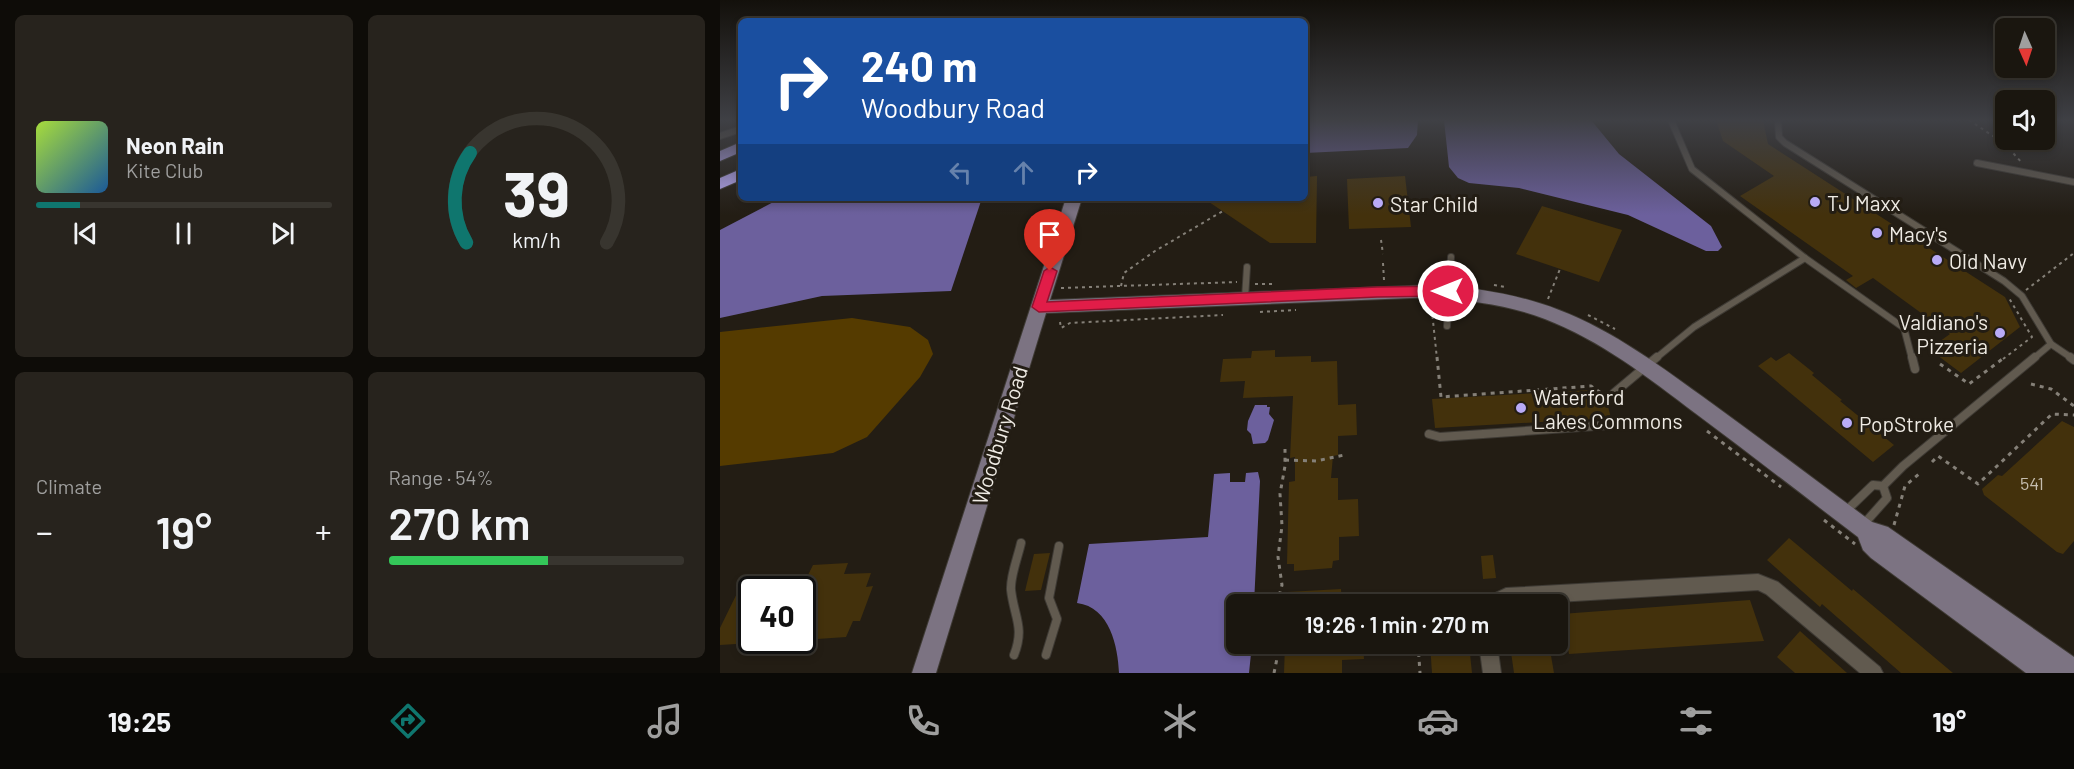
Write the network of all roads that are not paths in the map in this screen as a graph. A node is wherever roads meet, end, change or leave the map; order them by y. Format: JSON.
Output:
{"nodes":[{"id":1,"x":1684,"y":151,"type":"edge"},
{"id":2,"x":1798,"y":151,"type":"edge"},
{"id":3,"x":1977,"y":163,"type":"dead end"},
{"id":4,"x":738,"y":175,"type":"edge"},
{"id":5,"x":2074,"y":182,"type":"edge"},
{"id":6,"x":720,"y":184,"type":"edge"},
{"id":7,"x":1073,"y":201,"type":"edge"},
{"id":8,"x":1451,"y":257,"type":"dead end"},
{"id":9,"x":1805,"y":258,"type":"junction"},
{"id":10,"x":1247,"y":267,"type":"dead end"},
{"id":11,"x":1245,"y":290,"type":"junction"},
{"id":12,"x":1448,"y":291,"type":"junction"},
{"id":13,"x":1039,"y":307,"type":"junction"},
{"id":14,"x":1447,"y":326,"type":"dead end"},
{"id":15,"x":2051,"y":344,"type":"junction"},
{"id":16,"x":2074,"y":360,"type":"edge"},
{"id":17,"x":1646,"y":366,"type":"junction"},
{"id":18,"x":1915,"y":369,"type":"dead end"},
{"id":19,"x":1614,"y":393,"type":"dead end"},
{"id":20,"x":1624,"y":424,"type":"dead end"},
{"id":21,"x":1429,"y":434,"type":"dead end"},
{"id":22,"x":1883,"y":486,"type":"junction"},
{"id":23,"x":1844,"y":514,"type":"junction"},
{"id":24,"x":1865,"y":531,"type":"junction"},
{"id":25,"x":1021,"y":543,"type":"dead end"},
{"id":26,"x":1059,"y":546,"type":"dead end"},
{"id":27,"x":1556,"y":594,"type":"edge"},
{"id":28,"x":1489,"y":654,"type":"edge"},
{"id":29,"x":1046,"y":655,"type":"dead end"},
{"id":30,"x":1014,"y":656,"type":"dead end"},
{"id":31,"x":2074,"y":672,"type":"edge"},
{"id":32,"x":924,"y":673,"type":"edge"},
{"id":33,"x":1492,"y":673,"type":"edge"},
{"id":34,"x":1874,"y":673,"type":"edge"},
{"id":35,"x":2046,"y":673,"type":"edge"}],
"edges":[{"from":1,"to":9,"type":"lane"},
{"from":2,"to":15,"type":"lane"},
{"from":3,"to":5,"type":"lane"},
{"from":4,"to":6,"type":"highway"},
{"from":7,"to":13,"type":"street","name":"Woodbury Road"},
{"from":8,"to":12,"type":"lane"},
{"from":9,"to":17,"type":"lane"},
{"from":9,"to":18,"type":"lane"},
{"from":10,"to":11,"type":"lane"},
{"from":11,"to":12,"type":"street"},
{"from":11,"to":13,"type":"street"},
{"from":12,"to":14,"type":"lane"},
{"from":12,"to":17,"type":"street"},
{"from":13,"to":32,"type":"street","name":"Woodbury Road"},
{"from":15,"to":16,"type":"lane"},
{"from":15,"to":22,"type":"lane"},
{"from":17,"to":19,"type":"lane"},
{"from":17,"to":23,"type":"street"},
{"from":20,"to":21,"type":"lane"},
{"from":22,"to":23,"type":"lane"},
{"from":22,"to":24,"type":"lane"},
{"from":23,"to":24,"type":"street"},
{"from":24,"to":31,"type":"street"},
{"from":24,"to":35,"type":"street"},
{"from":25,"to":30,"type":"lane"},
{"from":26,"to":29,"type":"lane"},
{"from":27,"to":34,"type":"street"},
{"from":28,"to":33,"type":"street"}]}
